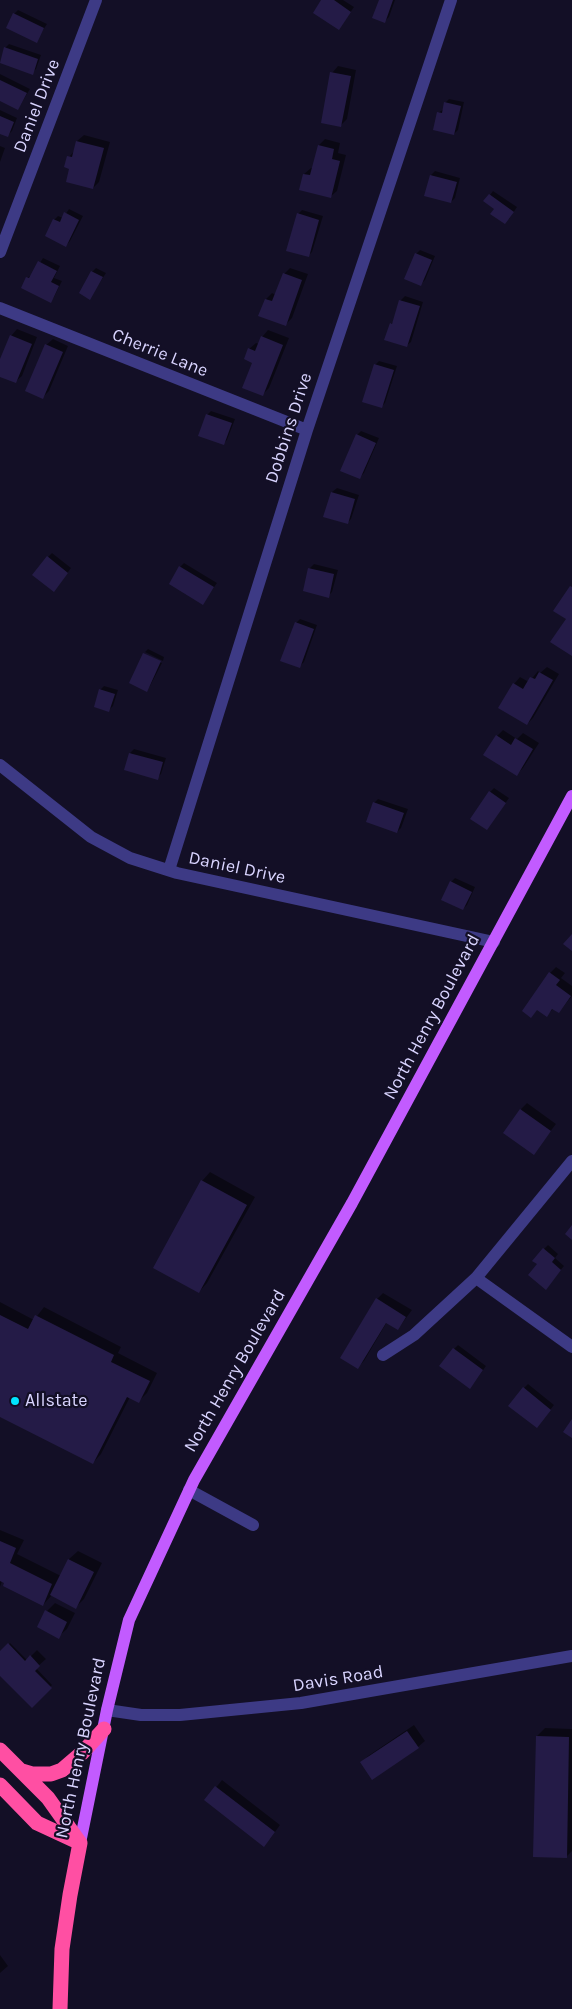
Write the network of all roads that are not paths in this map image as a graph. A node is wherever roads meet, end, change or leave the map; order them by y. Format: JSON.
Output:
{"nodes":[{"id":1,"x":96,"y":0,"type":"edge"},
{"id":2,"x":451,"y":0,"type":"edge"},
{"id":3,"x":0,"y":252,"type":"edge"},
{"id":4,"x":0,"y":308,"type":"edge"},
{"id":5,"x":306,"y":430,"type":"junction"},
{"id":6,"x":0,"y":765,"type":"edge"},
{"id":7,"x":572,"y":796,"type":"edge"},
{"id":8,"x":169,"y":870,"type":"junction"},
{"id":9,"x":494,"y":942,"type":"junction"},
{"id":10,"x":572,"y":1160,"type":"edge"},
{"id":11,"x":476,"y":1278,"type":"junction"},
{"id":12,"x":572,"y":1347,"type":"edge"},
{"id":13,"x":383,"y":1355,"type":"dead end"},
{"id":14,"x":189,"y":1490,"type":"junction"},
{"id":15,"x":253,"y":1525,"type":"dead end"},
{"id":16,"x":572,"y":1656,"type":"edge"},
{"id":17,"x":107,"y":1710,"type":"junction"},
{"id":18,"x":104,"y":1729,"type":"junction"},
{"id":19,"x":0,"y":1750,"type":"edge"},
{"id":20,"x":22,"y":1771,"type":"junction"},
{"id":21,"x":0,"y":1786,"type":"edge"},
{"id":22,"x":80,"y":1843,"type":"junction"},
{"id":23,"x":60,"y":2009,"type":"edge"}],
"edges":[{"from":1,"to":3,"type":"street","name":"Daniel Drive"},
{"from":2,"to":5,"type":"street","name":"Dobbins Drive"},
{"from":4,"to":5,"type":"street","name":"Cherrie Lane"},
{"from":5,"to":8,"type":"street","name":"Dobbins Drive"},
{"from":6,"to":8,"type":"street","name":"Daniel Drive"},
{"from":7,"to":9,"type":"main road","name":"North Henry Boulevard"},
{"from":8,"to":9,"type":"street","name":"Daniel Drive"},
{"from":9,"to":14,"type":"main road","name":"North Henry Boulevard"},
{"from":10,"to":11,"type":"street"},
{"from":11,"to":12,"type":"street"},
{"from":11,"to":13,"type":"street"},
{"from":14,"to":15,"type":"street"},
{"from":14,"to":17,"type":"main road","name":"North Henry Boulevard"},
{"from":16,"to":17,"type":"street","name":"Davis Road"},
{"from":17,"to":18,"type":"main road","name":"North Henry Boulevard"},
{"from":18,"to":20,"type":"highway"},
{"from":18,"to":22,"type":"main road","name":"North Henry Boulevard"},
{"from":19,"to":20,"type":"highway"},
{"from":20,"to":22,"type":"highway"},
{"from":21,"to":22,"type":"highway"},
{"from":22,"to":23,"type":"highway","name":"North Henry Boulevard"}]}
